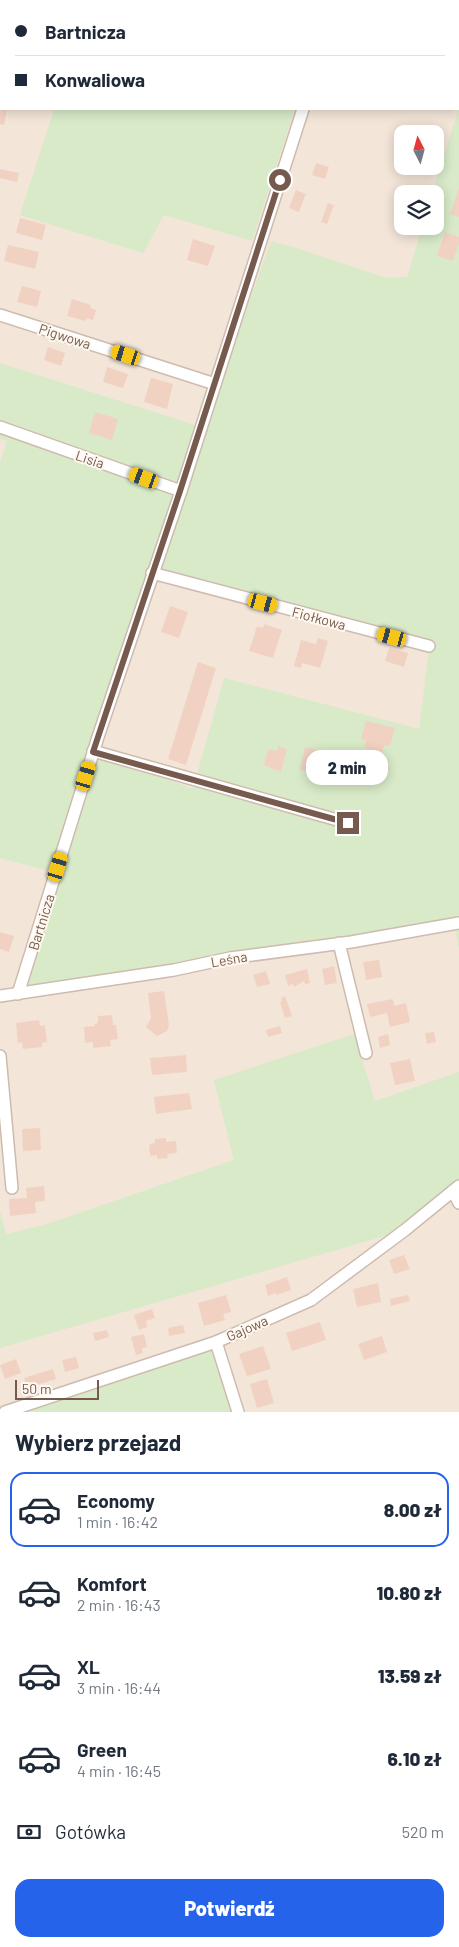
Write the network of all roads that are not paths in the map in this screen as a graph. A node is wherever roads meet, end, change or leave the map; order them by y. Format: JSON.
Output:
{"nodes":[{"id":1,"x":303,"y":110,"type":"edge"},
{"id":2,"x":0,"y":315,"type":"edge"},
{"id":3,"x":215,"y":384,"type":"junction"},
{"id":4,"x":0,"y":427,"type":"edge"},
{"id":5,"x":180,"y":491,"type":"junction"},
{"id":6,"x":152,"y":573,"type":"junction"},
{"id":7,"x":429,"y":646,"type":"dead end"},
{"id":8,"x":93,"y":752,"type":"junction"},
{"id":9,"x":348,"y":823,"type":"dead end"},
{"id":10,"x":459,"y":922,"type":"edge"},
{"id":11,"x":339,"y":943,"type":"junction"},
{"id":12,"x":18,"y":994,"type":"junction"},
{"id":13,"x":0,"y":996,"type":"edge"},
{"id":14,"x":366,"y":1053,"type":"dead end"},
{"id":15,"x":0,"y":1056,"type":"edge"},
{"id":16,"x":12,"y":1188,"type":"dead end"},
{"id":17,"x":456,"y":1189,"type":"edge"},
{"id":18,"x":459,"y":1203,"type":"edge"},
{"id":19,"x":216,"y":1342,"type":"junction"},
{"id":20,"x":20,"y":1410,"type":"edge"},
{"id":21,"x":5,"y":1412,"type":"edge"},
{"id":22,"x":238,"y":1412,"type":"edge"}],
"edges":[{"from":1,"to":3,"type":"street","name":"Bartnicza"},
{"from":2,"to":3,"type":"street","name":"Pigwowa"},
{"from":3,"to":5,"type":"street","name":"Bartnicza"},
{"from":4,"to":5,"type":"street","name":"Lisia"},
{"from":5,"to":6,"type":"street","name":"Bartnicza"},
{"from":6,"to":7,"type":"street","name":"Fiołkowa"},
{"from":6,"to":8,"type":"street","name":"Bartnicza"},
{"from":8,"to":9,"type":"street"},
{"from":8,"to":12,"type":"street","name":"Bartnicza"},
{"from":10,"to":11,"type":"street","name":"Leśna"},
{"from":11,"to":12,"type":"street","name":"Leśna"},
{"from":11,"to":14,"type":"street"},
{"from":12,"to":13,"type":"street","name":"Leśna"},
{"from":15,"to":16,"type":"street"},
{"from":17,"to":18,"type":"street"},
{"from":17,"to":19,"type":"street","name":"Gajowa"},
{"from":19,"to":20,"type":"street","name":"Gajowa"},
{"from":19,"to":22,"type":"street"},
{"from":20,"to":21,"type":"street","name":"Gajowa"}]}
